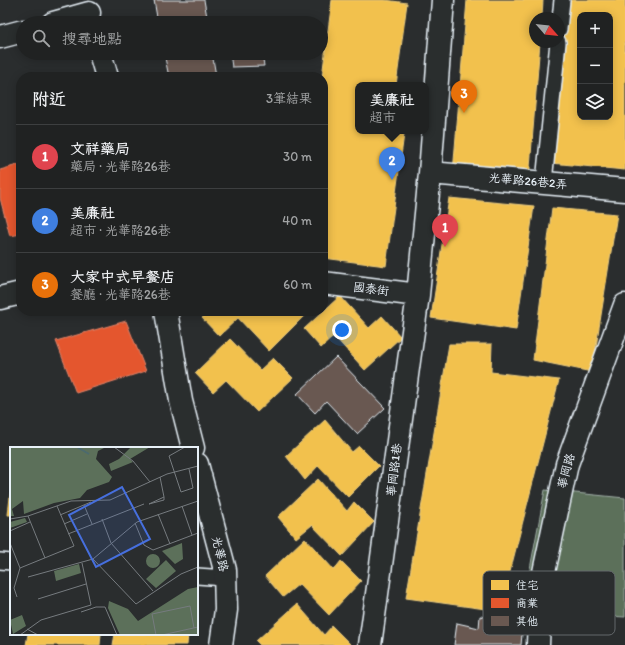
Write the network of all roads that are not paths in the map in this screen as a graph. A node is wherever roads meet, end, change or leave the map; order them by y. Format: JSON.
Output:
{"nodes":[{"id":1,"x":443,"y":0,"type":"edge"},
{"id":2,"x":562,"y":0,"type":"edge"},
{"id":3,"x":91,"y":12,"type":"edge"},
{"id":4,"x":561,"y":12,"type":"edge"},
{"id":5,"x":77,"y":16,"type":"edge"},
{"id":6,"x":16,"y":33,"type":"edge"},
{"id":7,"x":0,"y":37,"type":"edge"},
{"id":8,"x":557,"y":48,"type":"edge"},
{"id":9,"x":102,"y":60,"type":"edge"},
{"id":10,"x":106,"y":72,"type":"edge"},
{"id":11,"x":430,"y":174,"type":"junction"},
{"id":12,"x":544,"y":182,"type":"junction"},
{"id":13,"x":625,"y":190,"type":"edge"},
{"id":14,"x":328,"y":284,"type":"edge"},
{"id":15,"x":16,"y":294,"type":"edge"},
{"id":16,"x":418,"y":295,"type":"junction"},
{"id":17,"x":0,"y":298,"type":"edge"},
{"id":18,"x":625,"y":305,"type":"edge"},
{"id":19,"x":167,"y":316,"type":"edge"},
{"id":20,"x":193,"y":447,"type":"edge"},
{"id":21,"x":198,"y":468,"type":"edge"},
{"id":22,"x":0,"y":561,"type":"edge"},
{"id":23,"x":10,"y":562,"type":"edge"},
{"id":24,"x":544,"y":571,"type":"edge"},
{"id":25,"x":198,"y":576,"type":"edge"},
{"id":26,"x":225,"y":578,"type":"junction"},
{"id":27,"x":538,"y":635,"type":"edge"},
{"id":28,"x":221,"y":645,"type":"edge"},
{"id":29,"x":370,"y":645,"type":"edge"},
{"id":30,"x":538,"y":645,"type":"edge"}],
"edges":[{"from":1,"to":11,"type":"street","name":"華岡路1巷"},
{"from":2,"to":4,"type":"lane"},
{"from":3,"to":5,"type":"street"},
{"from":6,"to":7,"type":"street"},
{"from":8,"to":12,"type":"lane"},
{"from":9,"to":10,"type":"street"},
{"from":11,"to":12,"type":"street","name":"光華路26巷2弄"},
{"from":11,"to":16,"type":"street","name":"華岡路1巷"},
{"from":12,"to":13,"type":"street","name":"光華路26巷2弄"},
{"from":14,"to":16,"type":"street","name":"國泰街"},
{"from":15,"to":17,"type":"street"},
{"from":16,"to":29,"type":"street","name":"華岡路1巷"},
{"from":18,"to":24,"type":"street","name":"華岡路"},
{"from":19,"to":20,"type":"street"},
{"from":21,"to":26,"type":"street","name":"光華路"},
{"from":22,"to":23,"type":"lane"},
{"from":25,"to":26,"type":"lane"},
{"from":26,"to":28,"type":"street","name":"光華路"},
{"from":27,"to":30,"type":"street","name":"華岡路"}]}
